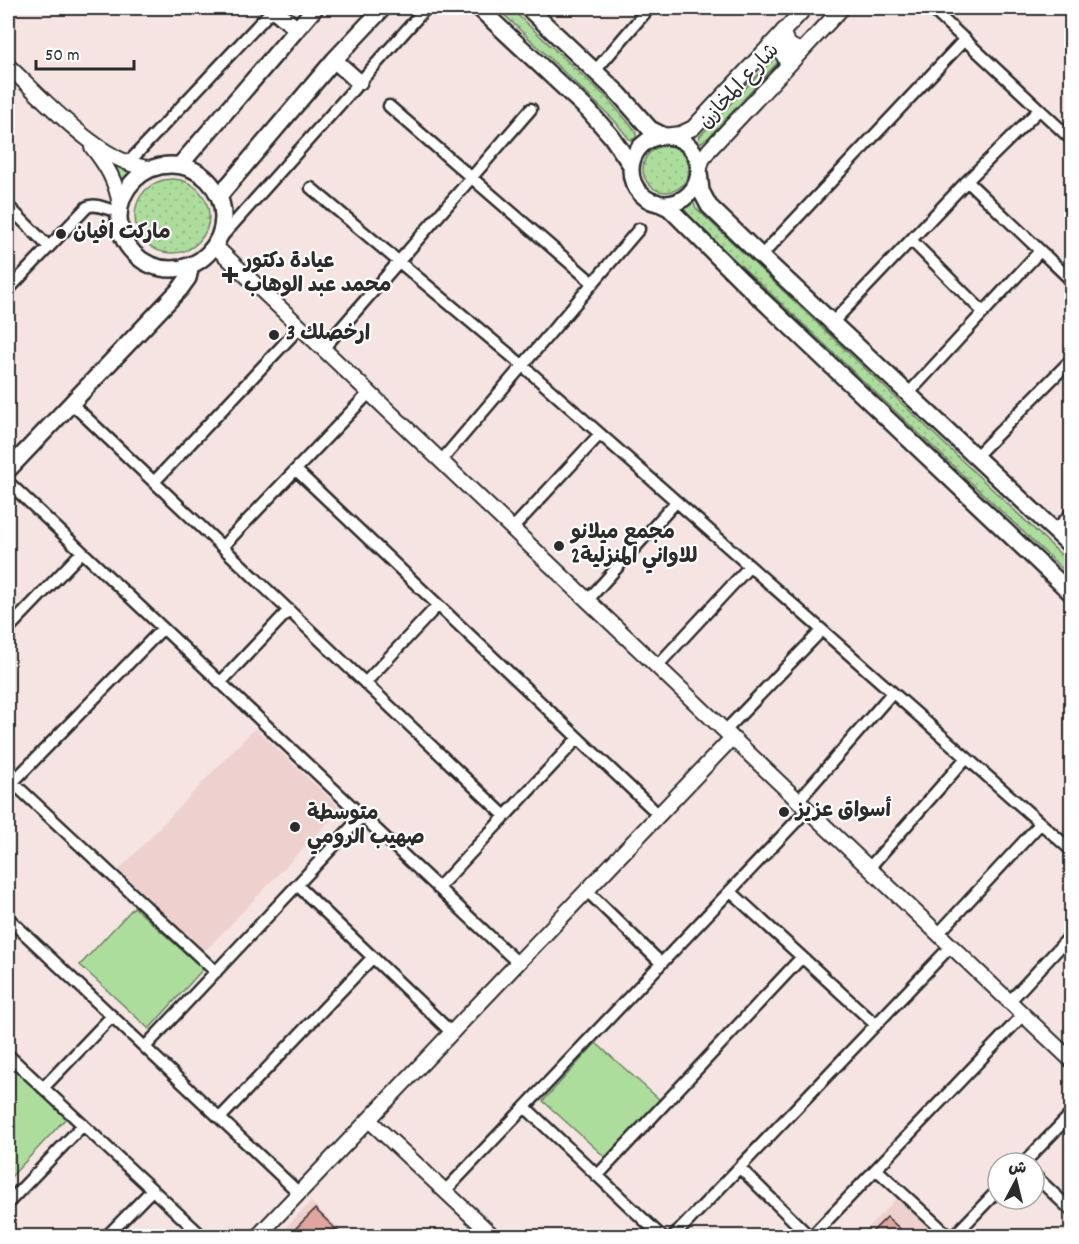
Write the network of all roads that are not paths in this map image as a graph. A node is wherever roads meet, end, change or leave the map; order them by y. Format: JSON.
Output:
{"nodes":[{"id":1,"x":273,"y":8,"type":"edge"},
{"id":2,"x":315,"y":8,"type":"edge"},
{"id":3,"x":383,"y":8,"type":"edge"},
{"id":4,"x":426,"y":8,"type":"edge"},
{"id":5,"x":478,"y":8,"type":"edge"},
{"id":6,"x":528,"y":8,"type":"edge"},
{"id":7,"x":649,"y":8,"type":"edge"},
{"id":8,"x":805,"y":8,"type":"edge"},
{"id":9,"x":842,"y":8,"type":"edge"},
{"id":10,"x":931,"y":8,"type":"edge"},
{"id":11,"x":296,"y":28,"type":"junction"},
{"id":12,"x":783,"y":31,"type":"junction"},
{"id":13,"x":965,"y":39,"type":"junction"},
{"id":14,"x":769,"y":47,"type":"junction"},
{"id":15,"x":803,"y":50,"type":"junction"},
{"id":16,"x":334,"y":60,"type":"junction"},
{"id":17,"x":8,"y":66,"type":"edge"},
{"id":18,"x":787,"y":66,"type":"junction"},
{"id":19,"x":594,"y":71,"type":"junction"},
{"id":20,"x":359,"y":82,"type":"junction"},
{"id":21,"x":389,"y":106,"type":"dead end"},
{"id":22,"x":531,"y":109,"type":"dead end"},
{"id":23,"x":1039,"y":110,"type":"junction"},
{"id":24,"x":84,"y":136,"type":"junction"},
{"id":25,"x":664,"y":136,"type":"junction"},
{"id":26,"x":1071,"y":140,"type":"edge"},
{"id":27,"x":127,"y":164,"type":"junction"},
{"id":28,"x":180,"y":165,"type":"junction"},
{"id":29,"x":632,"y":165,"type":"junction"},
{"id":30,"x":153,"y":168,"type":"junction"},
{"id":31,"x":699,"y":172,"type":"junction"},
{"id":32,"x":472,"y":178,"type":"junction"},
{"id":33,"x":967,"y":182,"type":"junction"},
{"id":34,"x":311,"y":188,"type":"dead end"},
{"id":35,"x":219,"y":196,"type":"junction"},
{"id":36,"x":656,"y":202,"type":"junction"},
{"id":37,"x":8,"y":206,"type":"edge"},
{"id":38,"x":119,"y":208,"type":"junction"},
{"id":39,"x":639,"y":229,"type":"dead end"},
{"id":40,"x":911,"y":240,"type":"junction"},
{"id":41,"x":216,"y":244,"type":"junction"},
{"id":42,"x":49,"y":247,"type":"junction"},
{"id":43,"x":1040,"y":251,"type":"junction"},
{"id":44,"x":760,"y":256,"type":"junction"},
{"id":45,"x":399,"y":261,"type":"junction"},
{"id":46,"x":191,"y":266,"type":"junction"},
{"id":47,"x":1071,"y":281,"type":"edge"},
{"id":48,"x":592,"y":283,"type":"junction"},
{"id":49,"x":8,"y":290,"type":"edge"},
{"id":50,"x":983,"y":312,"type":"junction"},
{"id":51,"x":832,"y":323,"type":"junction"},
{"id":52,"x":300,"y":327,"type":"junction"},
{"id":53,"x":323,"y":349,"type":"junction"},
{"id":54,"x":1071,"y":359,"type":"edge"},
{"id":55,"x":522,"y":366,"type":"junction"},
{"id":56,"x":369,"y":393,"type":"junction"},
{"id":57,"x":908,"y":394,"type":"junction"},
{"id":58,"x":71,"y":403,"type":"junction"},
{"id":59,"x":600,"y":434,"type":"junction"},
{"id":60,"x":975,"y":457,"type":"junction"},
{"id":61,"x":441,"y":461,"type":"junction"},
{"id":62,"x":8,"y":470,"type":"edge"},
{"id":63,"x":296,"y":470,"type":"junction"},
{"id":64,"x":8,"y":482,"type":"edge"},
{"id":65,"x":154,"y":482,"type":"junction"},
{"id":66,"x":676,"y":502,"type":"junction"},
{"id":67,"x":1071,"y":513,"type":"edge"},
{"id":68,"x":512,"y":529,"type":"junction"},
{"id":69,"x":1054,"y":531,"type":"junction"},
{"id":70,"x":222,"y":547,"type":"junction"},
{"id":71,"x":1071,"y":547,"type":"edge"},
{"id":72,"x":82,"y":552,"type":"junction"},
{"id":73,"x":750,"y":567,"type":"junction"},
{"id":74,"x":1071,"y":594,"type":"edge"},
{"id":75,"x":588,"y":601,"type":"junction"},
{"id":76,"x":438,"y":605,"type":"junction"},
{"id":77,"x":289,"y":610,"type":"junction"},
{"id":78,"x":163,"y":628,"type":"junction"},
{"id":79,"x":8,"y":629,"type":"edge"},
{"id":80,"x":822,"y":630,"type":"junction"},
{"id":81,"x":657,"y":666,"type":"junction"},
{"id":82,"x":220,"y":683,"type":"junction"},
{"id":83,"x":365,"y":683,"type":"junction"},
{"id":84,"x":892,"y":693,"type":"junction"},
{"id":85,"x":728,"y":735,"type":"junction"},
{"id":86,"x":578,"y":738,"type":"junction"},
{"id":87,"x":966,"y":758,"type":"junction"},
{"id":88,"x":9,"y":783,"type":"edge"},
{"id":89,"x":803,"y":805,"type":"junction"},
{"id":90,"x":659,"y":815,"type":"junction"},
{"id":91,"x":362,"y":816,"type":"junction"},
{"id":92,"x":505,"y":816,"type":"junction"},
{"id":93,"x":1040,"y":824,"type":"junction"},
{"id":94,"x":1071,"y":851,"type":"edge"},
{"id":95,"x":869,"y":868,"type":"junction"},
{"id":96,"x":297,"y":885,"type":"junction"},
{"id":97,"x":438,"y":888,"type":"junction"},
{"id":98,"x":587,"y":891,"type":"junction"},
{"id":99,"x":730,"y":891,"type":"junction"},
{"id":100,"x":8,"y":918,"type":"edge"},
{"id":101,"x":938,"y":934,"type":"junction"},
{"id":102,"x":1071,"y":934,"type":"edge"},
{"id":103,"x":951,"y":946,"type":"junction"},
{"id":104,"x":373,"y":957,"type":"junction"},
{"id":105,"x":802,"y":957,"type":"junction"},
{"id":106,"x":518,"y":963,"type":"junction"},
{"id":107,"x":661,"y":963,"type":"junction"},
{"id":108,"x":216,"y":972,"type":"junction"},
{"id":109,"x":1009,"y":1002,"type":"junction"},
{"id":110,"x":1023,"y":1015,"type":"junction"},
{"id":111,"x":111,"y":1016,"type":"junction"},
{"id":112,"x":876,"y":1025,"type":"junction"},
{"id":113,"x":452,"y":1033,"type":"junction"},
{"id":114,"x":145,"y":1047,"type":"junction"},
{"id":115,"x":8,"y":1055,"type":"edge"},
{"id":116,"x":1071,"y":1061,"type":"edge"},
{"id":117,"x":43,"y":1088,"type":"junction"},
{"id":118,"x":525,"y":1107,"type":"junction"},
{"id":119,"x":1071,"y":1113,"type":"edge"},
{"id":120,"x":220,"y":1118,"type":"junction"},
{"id":121,"x":369,"y":1120,"type":"junction"},
{"id":122,"x":83,"y":1125,"type":"junction"},
{"id":123,"x":1035,"y":1151,"type":"edge"},
{"id":124,"x":740,"y":1168,"type":"junction"},
{"id":125,"x":876,"y":1169,"type":"junction"},
{"id":126,"x":597,"y":1176,"type":"junction"},
{"id":127,"x":8,"y":1186,"type":"edge"},
{"id":128,"x":1046,"y":1187,"type":"edge"},
{"id":129,"x":152,"y":1190,"type":"junction"},
{"id":130,"x":445,"y":1191,"type":"junction"},
{"id":131,"x":299,"y":1193,"type":"junction"},
{"id":132,"x":16,"y":1194,"type":"junction"},
{"id":133,"x":986,"y":1202,"type":"edge"},
{"id":134,"x":8,"y":1203,"type":"edge"},
{"id":135,"x":1071,"y":1211,"type":"edge"},
{"id":136,"x":106,"y":1236,"type":"edge"},
{"id":137,"x":202,"y":1236,"type":"edge"},
{"id":138,"x":258,"y":1236,"type":"edge"},
{"id":139,"x":493,"y":1236,"type":"edge"},
{"id":140,"x":661,"y":1236,"type":"edge"},
{"id":141,"x":674,"y":1236,"type":"edge"},
{"id":142,"x":810,"y":1236,"type":"edge"},
{"id":143,"x":951,"y":1236,"type":"edge"}],
"edges":[{"from":1,"to":11,"type":"main road"},
{"from":1,"to":27,"type":"street"},
{"from":2,"to":11,"type":"main road"},
{"from":3,"to":16,"type":"main road"},
{"from":4,"to":20,"type":"street"},
{"from":5,"to":29,"type":"main road"},
{"from":6,"to":19,"type":"main road"},
{"from":7,"to":19,"type":"street"},
{"from":8,"to":12,"type":"street","name":"شارع المخازن"},
{"from":9,"to":15,"type":"street","name":"شارع المخازن"},
{"from":10,"to":13,"type":"street"},
{"from":11,"to":28,"type":"main road"},
{"from":12,"to":14,"type":"street","name":"شارع المخازن"},
{"from":12,"to":15,"type":"street"},
{"from":13,"to":23,"type":"street"},
{"from":13,"to":44,"type":"street"},
{"from":14,"to":18,"type":"street"},
{"from":14,"to":25,"type":"street","name":"شارع المخازن"},
{"from":15,"to":18,"type":"street","name":"شارع المخازن"},
{"from":16,"to":20,"type":"main road"},
{"from":16,"to":35,"type":"main road"},
{"from":17,"to":24,"type":"street"},
{"from":18,"to":31,"type":"street","name":"شارع المخازن"},
{"from":19,"to":25,"type":"main road"},
{"from":20,"to":41,"type":"street"},
{"from":21,"to":32,"type":"street"},
{"from":22,"to":32,"type":"street"},
{"from":23,"to":26,"type":"street"},
{"from":23,"to":33,"type":"street"},
{"from":24,"to":27,"type":"street"},
{"from":24,"to":38,"type":"street"},
{"from":25,"to":29,"type":"main road"},
{"from":25,"to":31,"type":"main road"},
{"from":27,"to":30,"type":"street"},
{"from":28,"to":30,"type":"main road"},
{"from":28,"to":35,"type":"main road"},
{"from":29,"to":36,"type":"main road"},
{"from":30,"to":38,"type":"main road"},
{"from":31,"to":36,"type":"main road"},
{"from":31,"to":44,"type":"main road"},
{"from":32,"to":45,"type":"street"},
{"from":32,"to":48,"type":"street"},
{"from":33,"to":40,"type":"street"},
{"from":33,"to":43,"type":"street"},
{"from":34,"to":45,"type":"street"},
{"from":35,"to":41,"type":"main road"},
{"from":36,"to":74,"type":"main road"},
{"from":37,"to":42,"type":"street"},
{"from":38,"to":42,"type":"street"},
{"from":38,"to":46,"type":"main road"},
{"from":39,"to":48,"type":"street"},
{"from":40,"to":50,"type":"street"},
{"from":40,"to":51,"type":"street"},
{"from":41,"to":46,"type":"main road"},
{"from":41,"to":52,"type":"street"},
{"from":42,"to":49,"type":"street"},
{"from":43,"to":47,"type":"street"},
{"from":43,"to":50,"type":"street"},
{"from":44,"to":51,"type":"main road"},
{"from":45,"to":53,"type":"street"},
{"from":45,"to":55,"type":"street"},
{"from":46,"to":58,"type":"main road"},
{"from":48,"to":55,"type":"street"},
{"from":50,"to":57,"type":"street"},
{"from":51,"to":57,"type":"main road"},
{"from":52,"to":53,"type":"street"},
{"from":52,"to":65,"type":"street"},
{"from":53,"to":56,"type":"street"},
{"from":54,"to":60,"type":"street"},
{"from":55,"to":59,"type":"street"},
{"from":55,"to":61,"type":"street"},
{"from":56,"to":61,"type":"street"},
{"from":56,"to":63,"type":"street"},
{"from":57,"to":60,"type":"main road"},
{"from":58,"to":62,"type":"main road"},
{"from":58,"to":65,"type":"street"},
{"from":59,"to":66,"type":"street"},
{"from":59,"to":68,"type":"street"},
{"from":60,"to":69,"type":"main road"},
{"from":61,"to":68,"type":"street"},
{"from":63,"to":70,"type":"street"},
{"from":63,"to":76,"type":"street"},
{"from":64,"to":72,"type":"street"},
{"from":65,"to":70,"type":"street"},
{"from":66,"to":73,"type":"street"},
{"from":66,"to":75,"type":"street"},
{"from":67,"to":69,"type":"street"},
{"from":68,"to":75,"type":"street"},
{"from":69,"to":71,"type":"main road"},
{"from":70,"to":77,"type":"street"},
{"from":72,"to":78,"type":"street"},
{"from":72,"to":79,"type":"street"},
{"from":73,"to":80,"type":"street"},
{"from":73,"to":81,"type":"street"},
{"from":75,"to":81,"type":"street"},
{"from":76,"to":83,"type":"street"},
{"from":76,"to":86,"type":"street"},
{"from":77,"to":82,"type":"street"},
{"from":77,"to":83,"type":"street"},
{"from":78,"to":82,"type":"street"},
{"from":78,"to":88,"type":"street"},
{"from":80,"to":84,"type":"street"},
{"from":80,"to":85,"type":"street"},
{"from":81,"to":85,"type":"street"},
{"from":82,"to":91,"type":"street"},
{"from":83,"to":92,"type":"street"},
{"from":84,"to":87,"type":"street"},
{"from":84,"to":89,"type":"street"},
{"from":85,"to":89,"type":"street"},
{"from":85,"to":90,"type":"street"},
{"from":86,"to":90,"type":"street"},
{"from":86,"to":92,"type":"street"},
{"from":87,"to":93,"type":"street"},
{"from":87,"to":95,"type":"street"},
{"from":88,"to":108,"type":"street"},
{"from":89,"to":95,"type":"street"},
{"from":89,"to":99,"type":"street"},
{"from":90,"to":98,"type":"street"},
{"from":91,"to":96,"type":"street"},
{"from":91,"to":97,"type":"street"},
{"from":92,"to":97,"type":"street"},
{"from":93,"to":94,"type":"street"},
{"from":93,"to":101,"type":"street"},
{"from":95,"to":101,"type":"street"},
{"from":96,"to":104,"type":"street"},
{"from":96,"to":108,"type":"street"},
{"from":97,"to":106,"type":"street"},
{"from":98,"to":106,"type":"street"},
{"from":98,"to":107,"type":"street"},
{"from":99,"to":105,"type":"street"},
{"from":99,"to":107,"type":"street"},
{"from":100,"to":111,"type":"street"},
{"from":101,"to":103,"type":"street"},
{"from":102,"to":109,"type":"street"},
{"from":103,"to":109,"type":"street"},
{"from":103,"to":112,"type":"street"},
{"from":104,"to":113,"type":"street"},
{"from":104,"to":120,"type":"street"},
{"from":105,"to":112,"type":"street"},
{"from":105,"to":126,"type":"street"},
{"from":106,"to":113,"type":"street"},
{"from":107,"to":118,"type":"street"},
{"from":108,"to":114,"type":"street"},
{"from":109,"to":110,"type":"street"},
{"from":110,"to":116,"type":"street"},
{"from":110,"to":125,"type":"street"},
{"from":111,"to":114,"type":"street"},
{"from":111,"to":117,"type":"street"},
{"from":112,"to":124,"type":"street"},
{"from":113,"to":121,"type":"street"},
{"from":114,"to":120,"type":"street"},
{"from":115,"to":117,"type":"street"},
{"from":117,"to":122,"type":"street"},
{"from":118,"to":126,"type":"street"},
{"from":118,"to":130,"type":"street"},
{"from":119,"to":123,"type":"street"},
{"from":120,"to":131,"type":"street"},
{"from":121,"to":130,"type":"street"},
{"from":121,"to":131,"type":"street"},
{"from":122,"to":129,"type":"street"},
{"from":122,"to":132,"type":"street"},
{"from":124,"to":141,"type":"street"},
{"from":124,"to":142,"type":"street"},
{"from":125,"to":142,"type":"street"},
{"from":125,"to":143,"type":"street"},
{"from":126,"to":140,"type":"street"},
{"from":127,"to":132,"type":"street"},
{"from":128,"to":135,"type":"street"},
{"from":129,"to":136,"type":"street"},
{"from":129,"to":137,"type":"street"},
{"from":130,"to":139,"type":"street"},
{"from":131,"to":138,"type":"street"},
{"from":132,"to":134,"type":"street"},
{"from":133,"to":143,"type":"street"}]}
